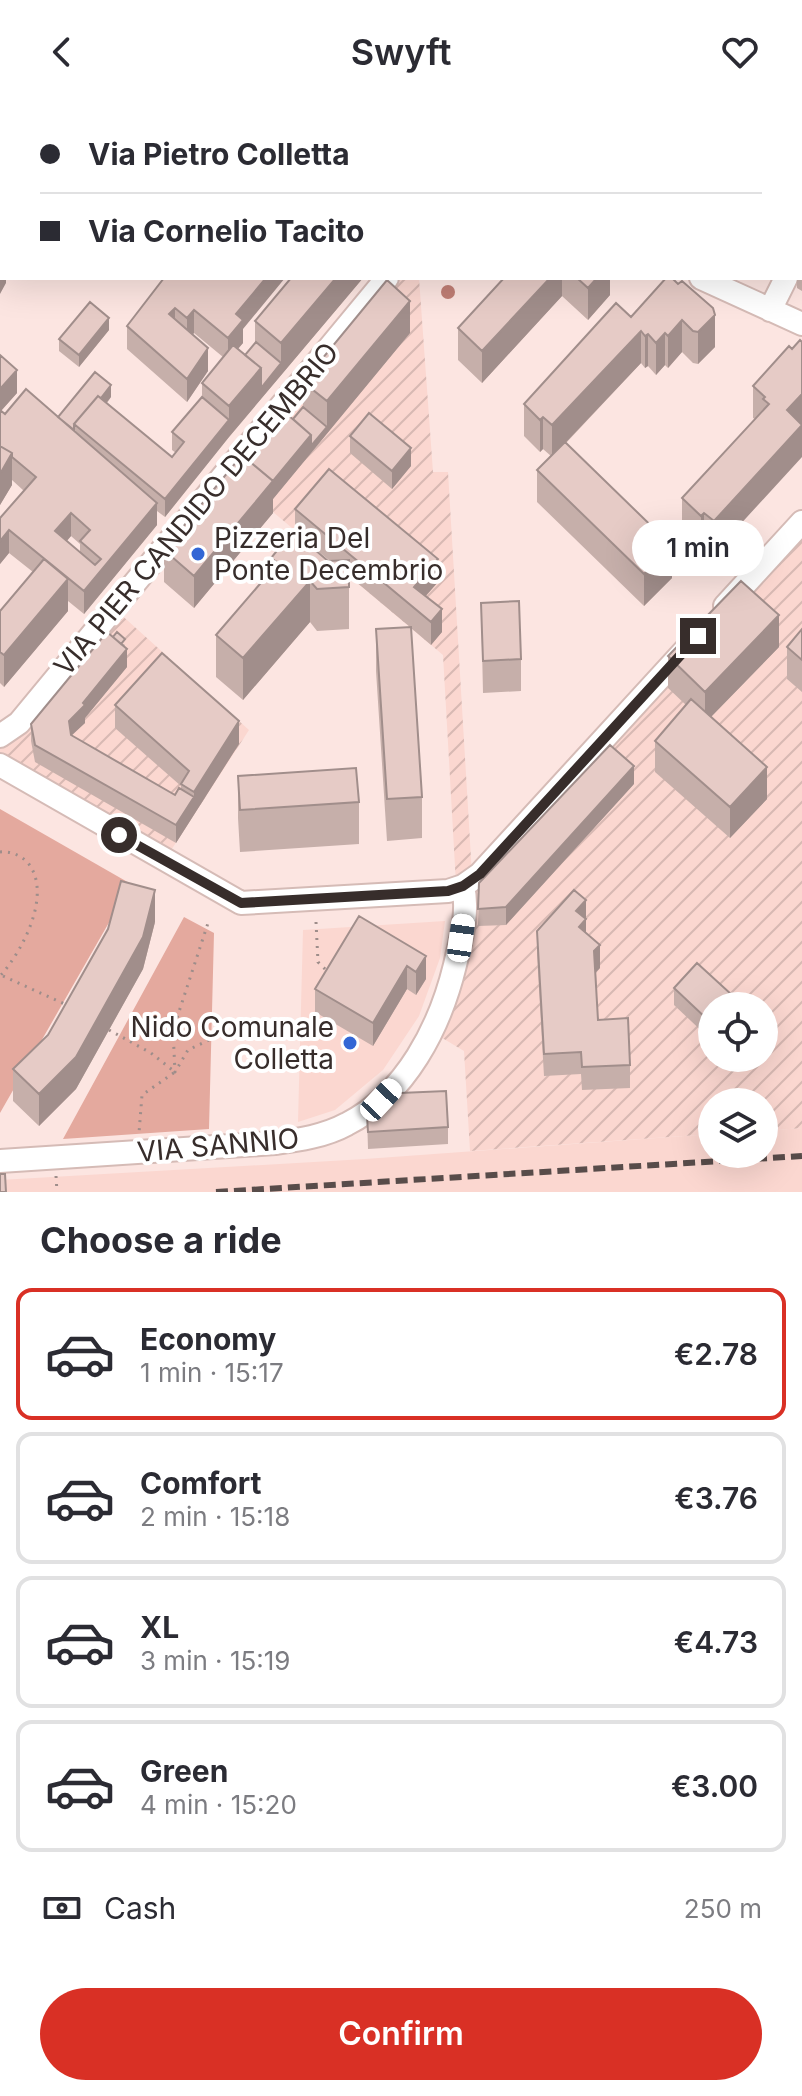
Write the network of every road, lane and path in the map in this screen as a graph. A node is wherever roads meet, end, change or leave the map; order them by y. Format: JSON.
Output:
{"nodes":[{"id":1,"x":385,"y":280,"type":"edge"},
{"id":2,"x":705,"y":280,"type":"edge"},
{"id":3,"x":785,"y":280,"type":"edge"},
{"id":4,"x":770,"y":310,"type":"junction"},
{"id":5,"x":802,"y":324,"type":"edge"},
{"id":6,"x":802,"y":522,"type":"edge"},
{"id":7,"x":0,"y":736,"type":"edge"},
{"id":8,"x":0,"y":765,"type":"edge"},
{"id":9,"x":0,"y":852,"type":"edge"},
{"id":10,"x":463,"y":886,"type":"junction"},
{"id":11,"x":209,"y":920,"type":"dead end"},
{"id":12,"x":316,"y":922,"type":"dead end"},
{"id":13,"x":1,"y":976,"type":"edge"},
{"id":14,"x":336,"y":977,"type":"edge"},
{"id":15,"x":71,"y":1007,"type":"edge"},
{"id":16,"x":109,"y":1030,"type":"dead end"},
{"id":17,"x":209,"y":1040,"type":"dead end"},
{"id":18,"x":175,"y":1072,"type":"junction"},
{"id":19,"x":140,"y":1136,"type":"dead end"},
{"id":20,"x":0,"y":1161,"type":"edge"},
{"id":21,"x":56,"y":1177,"type":"dead end"},
{"id":22,"x":57,"y":1192,"type":"edge"}],
"edges":[{"from":1,"to":7,"type":"street","name":"VIA PIER CANDIDO DECEMBRIO"},
{"from":2,"to":4,"type":"street"},
{"from":3,"to":4,"type":"street"},
{"from":4,"to":5,"type":"street"},
{"from":6,"to":10,"type":"street"},
{"from":8,"to":10,"type":"street"},
{"from":9,"to":13,"type":"path"},
{"from":10,"to":20,"type":"street","name":"VIA SANNIO"},
{"from":11,"to":18,"type":"path"},
{"from":12,"to":14,"type":"path"},
{"from":13,"to":15,"type":"path"},
{"from":16,"to":18,"type":"path"},
{"from":17,"to":18,"type":"path"},
{"from":18,"to":19,"type":"path"},
{"from":21,"to":22,"type":"path"}]}
